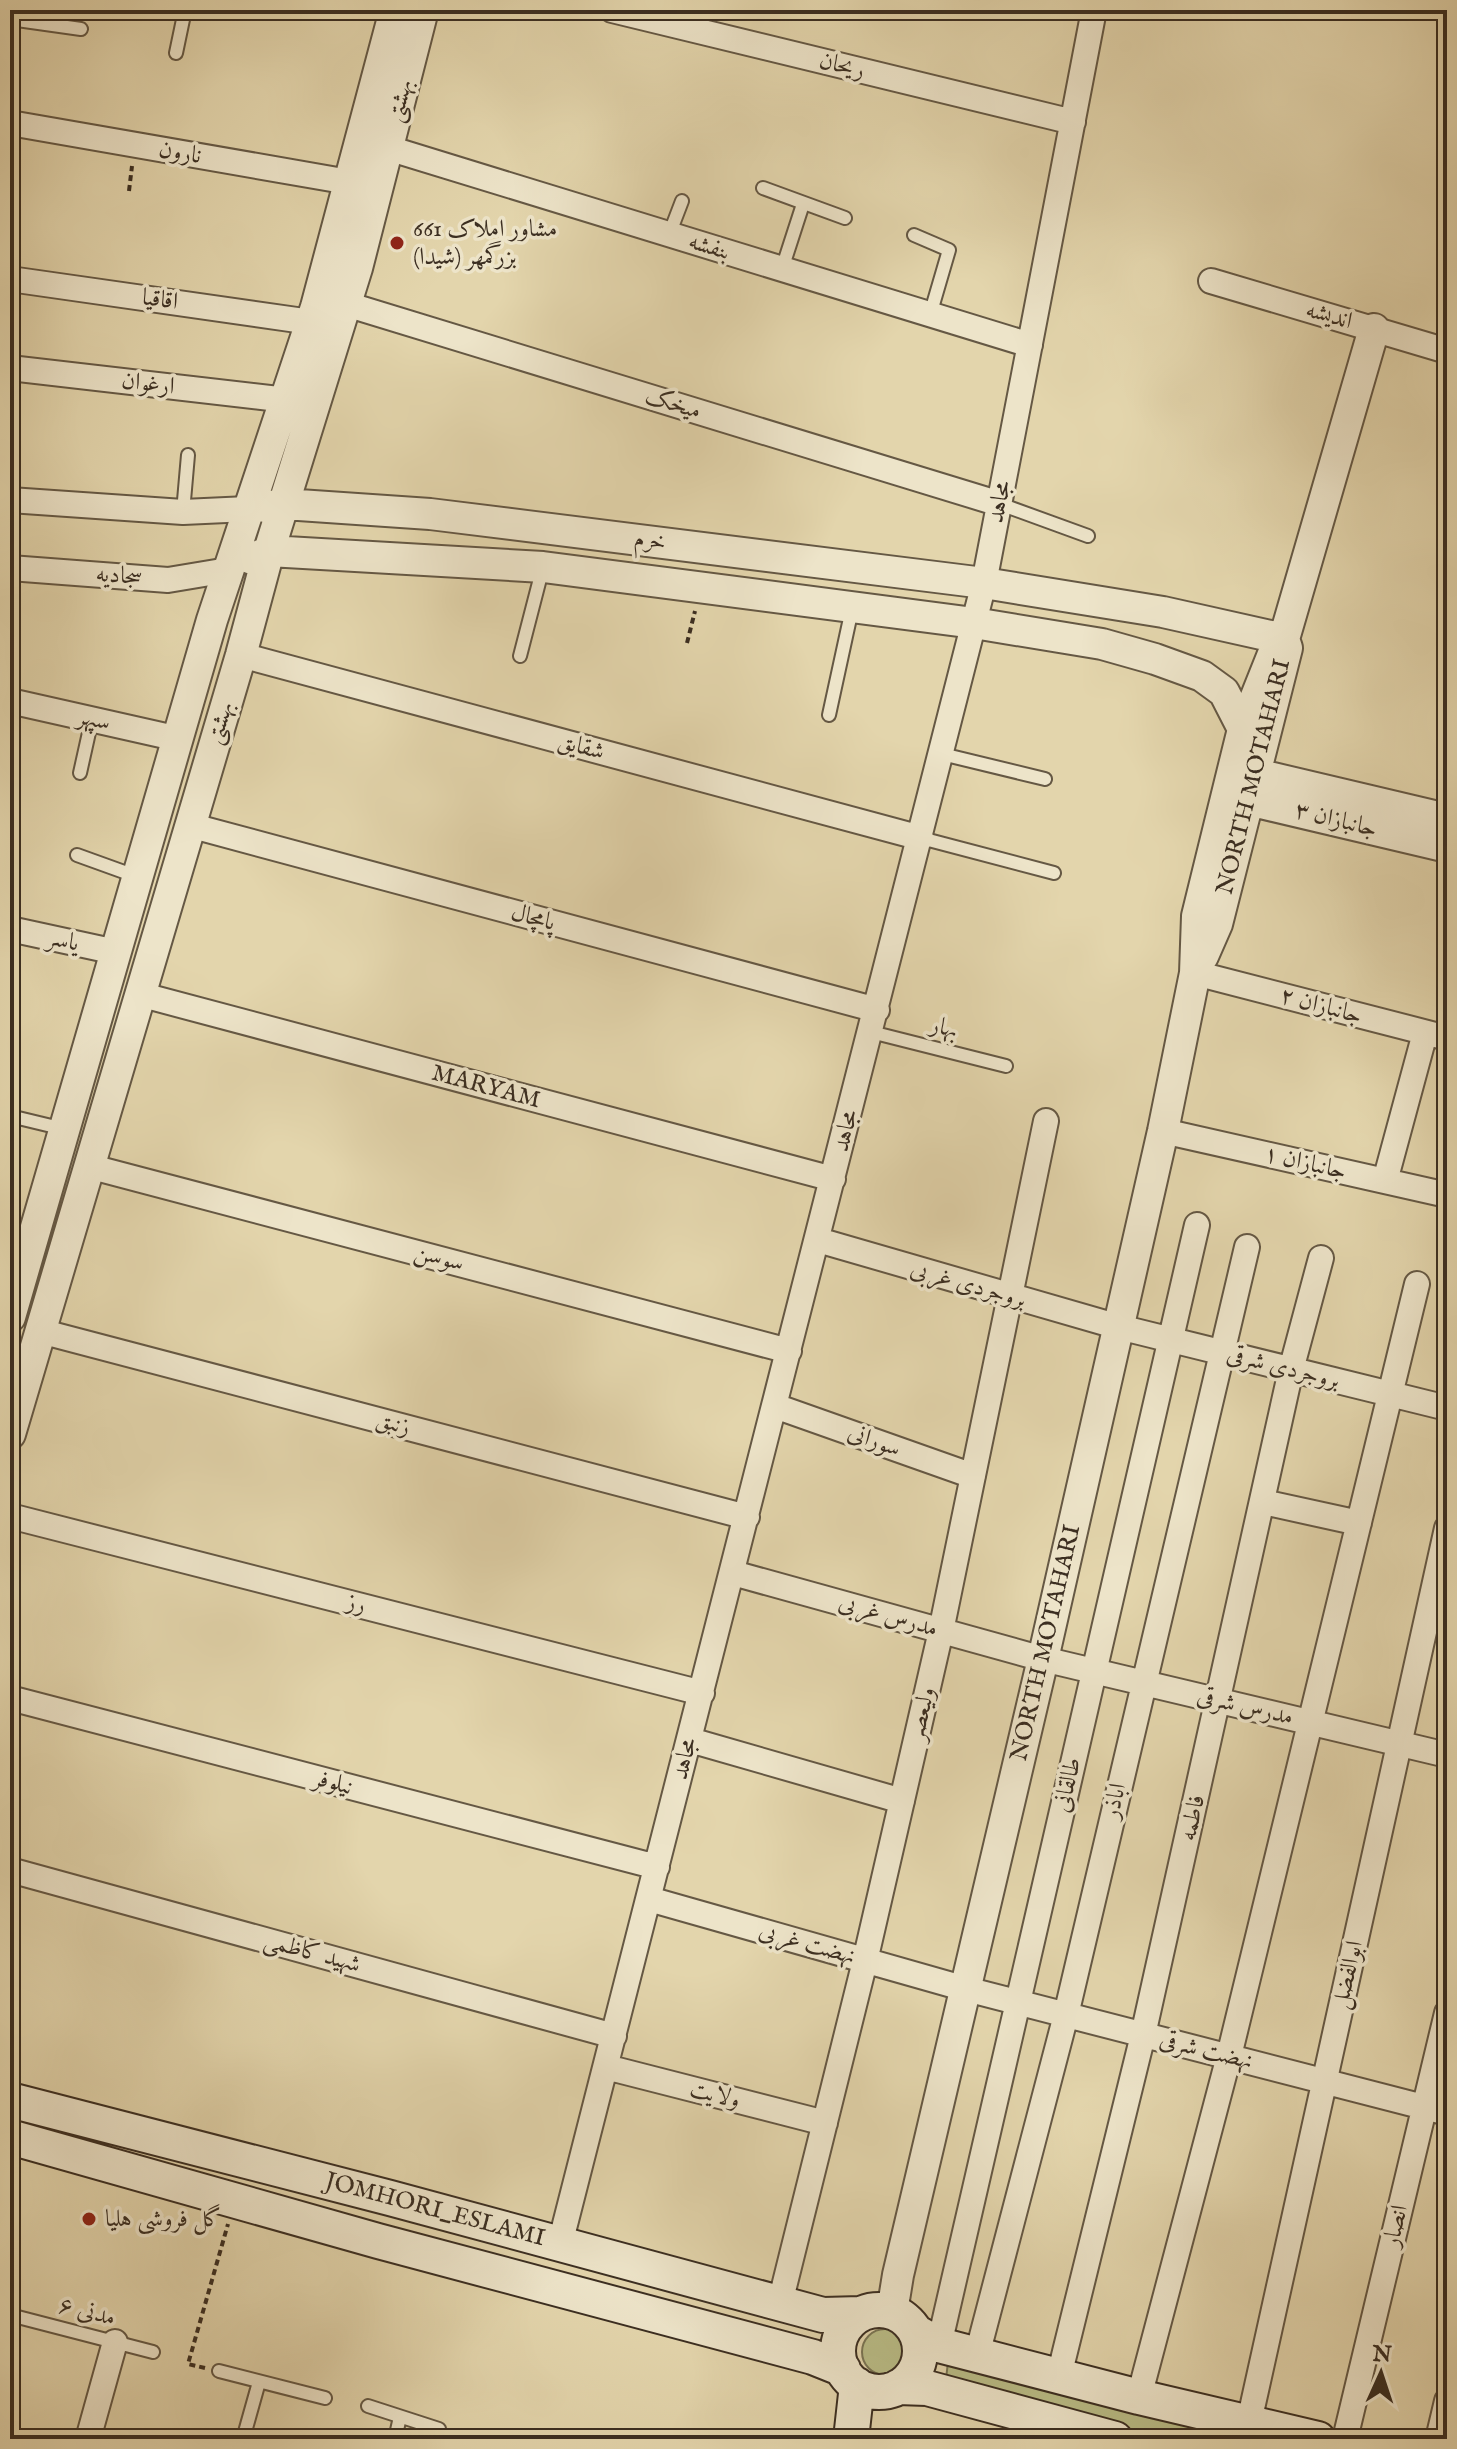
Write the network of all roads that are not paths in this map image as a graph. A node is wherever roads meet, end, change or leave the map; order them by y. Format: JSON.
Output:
{"nodes":[{"id":1,"x":185,"y":10,"type":"edge"},
{"id":2,"x":395,"y":10,"type":"edge"},
{"id":3,"x":423,"y":10,"type":"edge"},
{"id":4,"x":612,"y":10,"type":"edge"},
{"id":5,"x":1094,"y":10,"type":"edge"},
{"id":6,"x":10,"y":19,"type":"edge"},
{"id":7,"x":81,"y":29,"type":"dead end"},
{"id":8,"x":176,"y":53,"type":"dead end"},
{"id":9,"x":1073,"y":122,"type":"junction"},
{"id":10,"x":10,"y":123,"type":"edge"},
{"id":11,"x":388,"y":148,"type":"junction"},
{"id":12,"x":349,"y":182,"type":"junction"},
{"id":13,"x":763,"y":188,"type":"dead end"},
{"id":14,"x":682,"y":201,"type":"dead end"},
{"id":15,"x":803,"y":204,"type":"junction"},
{"id":16,"x":845,"y":218,"type":"dead end"},
{"id":17,"x":669,"y":235,"type":"junction"},
{"id":18,"x":914,"y":235,"type":"dead end"},
{"id":19,"x":782,"y":269,"type":"junction"},
{"id":20,"x":10,"y":279,"type":"edge"},
{"id":21,"x":1211,"y":281,"type":"dead end"},
{"id":22,"x":346,"y":304,"type":"junction"},
{"id":23,"x":930,"y":315,"type":"junction"},
{"id":24,"x":311,"y":322,"type":"junction"},
{"id":25,"x":1374,"y":329,"type":"junction"},
{"id":26,"x":1030,"y":345,"type":"junction"},
{"id":27,"x":1447,"y":351,"type":"edge"},
{"id":28,"x":10,"y":368,"type":"edge"},
{"id":29,"x":287,"y":400,"type":"junction"},
{"id":30,"x":188,"y":455,"type":"dead end"},
{"id":31,"x":10,"y":500,"type":"edge"},
{"id":32,"x":284,"y":504,"type":"junction"},
{"id":33,"x":1000,"y":504,"type":"junction"},
{"id":34,"x":248,"y":509,"type":"junction"},
{"id":35,"x":183,"y":512,"type":"junction"},
{"id":36,"x":1088,"y":536,"type":"dead end"},
{"id":37,"x":269,"y":551,"type":"junction"},
{"id":38,"x":543,"y":567,"type":"junction"},
{"id":39,"x":10,"y":568,"type":"edge"},
{"id":40,"x":228,"y":570,"type":"junction"},
{"id":41,"x":984,"y":583,"type":"junction"},
{"id":42,"x":853,"y":607,"type":"junction"},
{"id":43,"x":974,"y":623,"type":"junction"},
{"id":44,"x":1284,"y":639,"type":"junction"},
{"id":45,"x":241,"y":655,"type":"junction"},
{"id":46,"x":520,"y":656,"type":"dead end"},
{"id":47,"x":10,"y":701,"type":"edge"},
{"id":48,"x":829,"y":715,"type":"dead end"},
{"id":49,"x":92,"y":719,"type":"junction"},
{"id":50,"x":1243,"y":729,"type":"junction"},
{"id":51,"x":179,"y":739,"type":"junction"},
{"id":52,"x":942,"y":754,"type":"junction"},
{"id":53,"x":80,"y":773,"type":"dead end"},
{"id":54,"x":1045,"y":779,"type":"dead end"},
{"id":55,"x":1241,"y":784,"type":"junction"},
{"id":56,"x":1345,"y":808,"type":"junction"},
{"id":57,"x":1447,"y":819,"type":"edge"},
{"id":58,"x":189,"y":825,"type":"junction"},
{"id":59,"x":921,"y":838,"type":"junction"},
{"id":60,"x":1447,"y":847,"type":"edge"},
{"id":61,"x":77,"y":855,"type":"dead end"},
{"id":62,"x":1054,"y":873,"type":"dead end"},
{"id":63,"x":138,"y":877,"type":"junction"},
{"id":64,"x":10,"y":929,"type":"edge"},
{"id":65,"x":116,"y":952,"type":"junction"},
{"id":66,"x":1195,"y":973,"type":"junction"},
{"id":67,"x":139,"y":994,"type":"junction"},
{"id":68,"x":874,"y":1021,"type":"junction"},
{"id":69,"x":1436,"y":1036,"type":"edge"},
{"id":70,"x":1006,"y":1066,"type":"dead end"},
{"id":71,"x":10,"y":1116,"type":"edge"},
{"id":72,"x":1046,"y":1121,"type":"dead end"},
{"id":73,"x":64,"y":1129,"type":"junction"},
{"id":74,"x":1163,"y":1131,"type":"junction"},
{"id":75,"x":88,"y":1166,"type":"junction"},
{"id":76,"x":833,"y":1179,"type":"junction"},
{"id":77,"x":1385,"y":1181,"type":"junction"},
{"id":78,"x":1447,"y":1195,"type":"edge"},
{"id":79,"x":1197,"y":1225,"type":"dead end"},
{"id":80,"x":818,"y":1240,"type":"junction"},
{"id":81,"x":20,"y":1246,"type":"edge"},
{"id":82,"x":1247,"y":1247,"type":"dead end"},
{"id":83,"x":1321,"y":1258,"type":"dead end"},
{"id":84,"x":1417,"y":1284,"type":"dead end"},
{"id":85,"x":1010,"y":1298,"type":"junction"},
{"id":86,"x":10,"y":1317,"type":"edge"},
{"id":87,"x":1119,"y":1327,"type":"junction"},
{"id":88,"x":40,"y":1331,"type":"junction"},
{"id":89,"x":1171,"y":1340,"type":"junction"},
{"id":90,"x":789,"y":1351,"type":"junction"},
{"id":91,"x":1221,"y":1353,"type":"junction"},
{"id":92,"x":1291,"y":1370,"type":"junction"},
{"id":93,"x":1390,"y":1394,"type":"junction"},
{"id":94,"x":775,"y":1406,"type":"junction"},
{"id":95,"x":1447,"y":1408,"type":"edge"},
{"id":96,"x":10,"y":1434,"type":"edge"},
{"id":97,"x":973,"y":1476,"type":"junction"},
{"id":98,"x":1263,"y":1502,"type":"junction"},
{"id":99,"x":10,"y":1516,"type":"edge"},
{"id":100,"x":747,"y":1517,"type":"junction"},
{"id":101,"x":1359,"y":1523,"type":"junction"},
{"id":102,"x":1447,"y":1528,"type":"edge"},
{"id":103,"x":733,"y":1573,"type":"junction"},
{"id":104,"x":941,"y":1631,"type":"junction"},
{"id":105,"x":1043,"y":1659,"type":"junction"},
{"id":106,"x":1094,"y":1672,"type":"junction"},
{"id":107,"x":1143,"y":1683,"type":"junction"},
{"id":108,"x":702,"y":1693,"type":"junction"},
{"id":109,"x":10,"y":1698,"type":"edge"},
{"id":110,"x":1219,"y":1701,"type":"junction"},
{"id":111,"x":1310,"y":1722,"type":"junction"},
{"id":112,"x":690,"y":1740,"type":"junction"},
{"id":113,"x":1399,"y":1744,"type":"junction"},
{"id":114,"x":1447,"y":1755,"type":"edge"},
{"id":115,"x":902,"y":1801,"type":"junction"},
{"id":116,"x":657,"y":1867,"type":"junction"},
{"id":117,"x":10,"y":1870,"type":"edge"},
{"id":118,"x":649,"y":1899,"type":"junction"},
{"id":119,"x":865,"y":1961,"type":"junction"},
{"id":120,"x":966,"y":1989,"type":"junction"},
{"id":121,"x":1018,"y":2003,"type":"junction"},
{"id":122,"x":1447,"y":2013,"type":"edge"},
{"id":123,"x":1066,"y":2015,"type":"junction"},
{"id":124,"x":1143,"y":2035,"type":"junction"},
{"id":125,"x":614,"y":2036,"type":"junction"},
{"id":126,"x":1229,"y":2056,"type":"junction"},
{"id":127,"x":606,"y":2067,"type":"junction"},
{"id":128,"x":1324,"y":2081,"type":"junction"},
{"id":129,"x":10,"y":2100,"type":"edge"},
{"id":130,"x":1436,"y":2110,"type":"edge"},
{"id":131,"x":825,"y":2123,"type":"junction"},
{"id":132,"x":10,"y":2137,"type":"edge"},
{"id":133,"x":390,"y":2198,"type":"junction"},
{"id":134,"x":378,"y":2241,"type":"junction"},
{"id":135,"x":560,"y":2244,"type":"junction"},
{"id":136,"x":780,"y":2303,"type":"junction"},
{"id":137,"x":10,"y":2315,"type":"edge"},
{"id":138,"x":902,"y":2326,"type":"junction"},
{"id":139,"x":115,"y":2342,"type":"junction"},
{"id":140,"x":153,"y":2352,"type":"dead end"},
{"id":141,"x":977,"y":2355,"type":"junction"},
{"id":142,"x":219,"y":2371,"type":"road end"},
{"id":143,"x":1059,"y":2376,"type":"junction"},
{"id":144,"x":259,"y":2382,"type":"junction"},
{"id":145,"x":871,"y":2383,"type":"junction"},
{"id":146,"x":1139,"y":2397,"type":"junction"},
{"id":147,"x":325,"y":2398,"type":"dead end"},
{"id":148,"x":1447,"y":2401,"type":"edge"},
{"id":149,"x":368,"y":2406,"type":"dead end"},
{"id":150,"x":400,"y":2417,"type":"junction"},
{"id":151,"x":1249,"y":2422,"type":"junction"},
{"id":152,"x":439,"y":2429,"type":"dead end"},
{"id":153,"x":88,"y":2439,"type":"edge"},
{"id":154,"x":243,"y":2439,"type":"edge"},
{"id":155,"x":395,"y":2439,"type":"edge"},
{"id":156,"x":851,"y":2439,"type":"edge"},
{"id":157,"x":868,"y":2439,"type":"edge"},
{"id":158,"x":1115,"y":2439,"type":"edge"},
{"id":159,"x":1318,"y":2439,"type":"edge"},
{"id":160,"x":1345,"y":2439,"type":"edge"},
{"id":161,"x":1438,"y":2439,"type":"edge"}],
"edges":[{"from":1,"to":8,"type":"lane"},
{"from":2,"to":12,"type":"street","name":"بهشتی"},
{"from":3,"to":11,"type":"street","name":"بهشتی"},
{"from":4,"to":9,"type":"street","name":"ریحان"},
{"from":5,"to":9,"type":"street","name":"مجاهد"},
{"from":6,"to":7,"type":"lane"},
{"from":9,"to":26,"type":"street","name":"مجاهد"},
{"from":10,"to":12,"type":"street","name":"نارون"},
{"from":11,"to":17,"type":"street","name":"بنفشه"},
{"from":11,"to":22,"type":"street","name":"بهشتی"},
{"from":12,"to":24,"type":"street","name":"بهشتی"},
{"from":13,"to":15,"type":"lane"},
{"from":14,"to":17,"type":"lane"},
{"from":15,"to":16,"type":"lane"},
{"from":15,"to":19,"type":"lane"},
{"from":17,"to":19,"type":"street","name":"بنفشه"},
{"from":18,"to":23,"type":"lane"},
{"from":19,"to":23,"type":"street","name":"بنفشه"},
{"from":20,"to":24,"type":"street","name":"اقاقیا"},
{"from":21,"to":25,"type":"street","name":"اندیشه"},
{"from":22,"to":32,"type":"street","name":"بهشتی"},
{"from":22,"to":33,"type":"street","name":"میخک"},
{"from":23,"to":26,"type":"street","name":"بنفشه"},
{"from":24,"to":29,"type":"street","name":"بهشتی"},
{"from":25,"to":27,"type":"street","name":"اندیشه"},
{"from":25,"to":44,"type":"street"},
{"from":26,"to":33,"type":"street","name":"مجاهد"},
{"from":28,"to":29,"type":"street","name":"ارغوان"},
{"from":29,"to":34,"type":"street","name":"بهشتی"},
{"from":30,"to":35,"type":"lane"},
{"from":31,"to":35,"type":"street","name":"خرم"},
{"from":32,"to":34,"type":"street","name":"خرم"},
{"from":32,"to":37,"type":"street","name":"بهشتی"},
{"from":32,"to":41,"type":"street","name":"خرم"},
{"from":33,"to":36,"type":"lane"},
{"from":33,"to":41,"type":"street","name":"مجاهد"},
{"from":34,"to":35,"type":"street","name":"خرم"},
{"from":34,"to":40,"type":"street","name":"بهشتی"},
{"from":37,"to":38,"type":"street","name":"خرم"},
{"from":37,"to":40,"type":"street","name":"خرم"},
{"from":37,"to":45,"type":"street","name":"بهشتی"},
{"from":38,"to":42,"type":"street","name":"خرم"},
{"from":38,"to":46,"type":"lane"},
{"from":39,"to":40,"type":"street","name":"سجادیه"},
{"from":40,"to":51,"type":"street","name":"بهشتی"},
{"from":41,"to":43,"type":"street","name":"مجاهد"},
{"from":41,"to":44,"type":"street","name":"خرم"},
{"from":42,"to":43,"type":"street","name":"خرم"},
{"from":42,"to":48,"type":"lane"},
{"from":43,"to":50,"type":"street","name":"خرم"},
{"from":43,"to":52,"type":"street","name":"مجاهد"},
{"from":44,"to":50,"type":"street","name":"NORTH MOTAHARI"},
{"from":44,"to":55,"type":"street","name":"NORTH MOTAHARI"},
{"from":45,"to":58,"type":"street","name":"بهشتی"},
{"from":45,"to":59,"type":"street","name":"شقایق"},
{"from":47,"to":49,"type":"street","name":"سپهر"},
{"from":49,"to":51,"type":"street","name":"سپهر"},
{"from":49,"to":53,"type":"lane"},
{"from":50,"to":55,"type":"street","name":"NORTH MOTAHARI"},
{"from":51,"to":63,"type":"street","name":"بهشتی"},
{"from":52,"to":54,"type":"lane"},
{"from":52,"to":59,"type":"street","name":"مجاهد"},
{"from":55,"to":56,"type":"street","name":"جانبازان ۳"},
{"from":55,"to":66,"type":"street","name":"NORTH MOTAHARI"},
{"from":56,"to":57,"type":"street","name":"جانبازان ۳"},
{"from":56,"to":60,"type":"street","name":"جانبازان ۳"},
{"from":58,"to":67,"type":"street","name":"بهشتی"},
{"from":58,"to":68,"type":"street","name":"پامچال"},
{"from":59,"to":62,"type":"lane"},
{"from":59,"to":68,"type":"street","name":"مجاهد"},
{"from":61,"to":63,"type":"lane"},
{"from":63,"to":65,"type":"street","name":"بهشتی"},
{"from":64,"to":65,"type":"street","name":"یاسر"},
{"from":65,"to":73,"type":"street","name":"بهشتی"},
{"from":66,"to":69,"type":"street","name":"جانبازان ۲"},
{"from":66,"to":74,"type":"street","name":"NORTH MOTAHARI"},
{"from":67,"to":75,"type":"street","name":"بهشتی"},
{"from":67,"to":76,"type":"street","name":"MARYAM"},
{"from":68,"to":70,"type":"lane","name":"بهار"},
{"from":68,"to":76,"type":"street","name":"مجاهد"},
{"from":69,"to":77,"type":"street"},
{"from":71,"to":73,"type":"lane"},
{"from":72,"to":85,"type":"street","name":"ولیعصر"},
{"from":73,"to":81,"type":"street","name":"بهشتی"},
{"from":74,"to":77,"type":"street","name":"جانبازان ۱"},
{"from":74,"to":87,"type":"street","name":"NORTH MOTAHARI"},
{"from":75,"to":88,"type":"street","name":"بهشتی"},
{"from":75,"to":90,"type":"street","name":"سوسن"},
{"from":76,"to":80,"type":"street","name":"مجاهد"},
{"from":77,"to":78,"type":"street","name":"جانبازان ۱"},
{"from":79,"to":89,"type":"street","name":"طالقانی"},
{"from":80,"to":85,"type":"street","name":"بروجردی غربی"},
{"from":80,"to":90,"type":"street","name":"مجاهد"},
{"from":81,"to":86,"type":"street","name":"بهشتی"},
{"from":82,"to":91,"type":"street","name":"اباذر"},
{"from":83,"to":92,"type":"street","name":"فاطمه"},
{"from":84,"to":93,"type":"street"},
{"from":85,"to":87,"type":"street","name":"بروجردی غربی"},
{"from":85,"to":97,"type":"street","name":"ولیعصر"},
{"from":87,"to":89,"type":"street","name":"بروجردی شرقی"},
{"from":87,"to":105,"type":"street","name":"NORTH MOTAHARI"},
{"from":88,"to":96,"type":"street","name":"بهشتی"},
{"from":88,"to":100,"type":"street","name":"زنبق"},
{"from":89,"to":91,"type":"street","name":"بروجردی شرقی"},
{"from":89,"to":106,"type":"street","name":"طالقانی"},
{"from":90,"to":94,"type":"street","name":"مجاهد"},
{"from":91,"to":92,"type":"street","name":"بروجردی شرقی"},
{"from":91,"to":107,"type":"street","name":"اباذر"},
{"from":92,"to":93,"type":"street","name":"بروجردی شرقی"},
{"from":92,"to":98,"type":"street","name":"فاطمه"},
{"from":93,"to":95,"type":"street","name":"بروجردی شرقی"},
{"from":93,"to":101,"type":"street"},
{"from":94,"to":97,"type":"street","name":"سورانی"},
{"from":94,"to":100,"type":"street","name":"مجاهد"},
{"from":97,"to":104,"type":"street","name":"ولیعصر"},
{"from":98,"to":101,"type":"street"},
{"from":98,"to":110,"type":"street","name":"فاطمه"},
{"from":99,"to":108,"type":"street","name":"رز"},
{"from":100,"to":103,"type":"street","name":"مجاهد"},
{"from":101,"to":111,"type":"street"},
{"from":102,"to":113,"type":"street","name":"ابوالفضل"},
{"from":103,"to":104,"type":"street","name":"مدرس غربی"},
{"from":103,"to":108,"type":"street","name":"مجاهد"},
{"from":104,"to":105,"type":"street","name":"مدرس غربی"},
{"from":104,"to":115,"type":"street","name":"ولیعصر"},
{"from":105,"to":106,"type":"street","name":"مدرس شرقی"},
{"from":105,"to":120,"type":"street","name":"NORTH MOTAHARI"},
{"from":106,"to":107,"type":"street","name":"مدرس شرقی"},
{"from":106,"to":121,"type":"street","name":"طالقانی"},
{"from":107,"to":110,"type":"street","name":"مدرس شرقی"},
{"from":107,"to":123,"type":"street","name":"اباذر"},
{"from":108,"to":112,"type":"street","name":"مجاهد"},
{"from":109,"to":116,"type":"street","name":"نیلوفر"},
{"from":110,"to":111,"type":"street","name":"مدرس شرقی"},
{"from":110,"to":124,"type":"street","name":"فاطمه"},
{"from":111,"to":113,"type":"street","name":"مدرس شرقی"},
{"from":111,"to":126,"type":"street"},
{"from":112,"to":115,"type":"street"},
{"from":112,"to":116,"type":"street","name":"مجاهد"},
{"from":113,"to":114,"type":"street","name":"مدرس شرقی"},
{"from":113,"to":128,"type":"street","name":"ابوالفضل"},
{"from":115,"to":119,"type":"street","name":"ولیعصر"},
{"from":116,"to":118,"type":"street","name":"مجاهد"},
{"from":117,"to":125,"type":"street","name":"شهید کاظمی"},
{"from":118,"to":119,"type":"street","name":"نهضت غربی"},
{"from":118,"to":125,"type":"street","name":"مجاهد"},
{"from":119,"to":120,"type":"street","name":"نهضت غربی"},
{"from":119,"to":131,"type":"street","name":"ولیعصر"},
{"from":120,"to":121,"type":"street","name":"نهضت شرقی"},
{"from":120,"to":138,"type":"street","name":"NORTH MOTAHARI"},
{"from":121,"to":123,"type":"street","name":"نهضت شرقی"},
{"from":121,"to":138,"type":"street","name":"طالقانی"},
{"from":122,"to":130,"type":"street","name":"انصار"},
{"from":123,"to":124,"type":"street","name":"نهضت شرقی"},
{"from":123,"to":141,"type":"street","name":"اباذر"},
{"from":124,"to":126,"type":"street","name":"نهضت شرقی"},
{"from":124,"to":143,"type":"street","name":"فاطمه"},
{"from":125,"to":127,"type":"street","name":"مجاهد"},
{"from":126,"to":128,"type":"street","name":"نهضت شرقی"},
{"from":126,"to":146,"type":"street"},
{"from":127,"to":131,"type":"street","name":"ولایت"},
{"from":127,"to":135,"type":"street","name":"مجاهد"},
{"from":128,"to":130,"type":"street","name":"نهضت شرقی"},
{"from":128,"to":151,"type":"street","name":"ابوالفضل"},
{"from":129,"to":133,"type":"main road","name":"JOMHORI_ESLAMI"},
{"from":130,"to":160,"type":"street","name":"انصار"},
{"from":131,"to":136,"type":"street","name":"ولیعصر"},
{"from":132,"to":134,"type":"main road","name":"JOMHORI_ESLAMI"},
{"from":133,"to":134,"type":"main road"},
{"from":133,"to":135,"type":"main road","name":"JOMHORI_ESLAMI"},
{"from":134,"to":145,"type":"main road","name":"JOMHORI_ESLAMI"},
{"from":135,"to":136,"type":"main road","name":"JOMHORI_ESLAMI"},
{"from":136,"to":138,"type":"main road","name":"JOMHORI_ESLAMI"},
{"from":137,"to":139,"type":"lane","name":"مدنی ۶"},
{"from":138,"to":141,"type":"main road","name":"JOMHORI_ESLAMI"},
{"from":138,"to":145,"type":"main road"},
{"from":138,"to":145,"type":"main road"},
{"from":139,"to":140,"type":"lane","name":"مدنی ۶"},
{"from":139,"to":153,"type":"street"},
{"from":141,"to":143,"type":"main road","name":"JOMHORI_ESLAMI"},
{"from":142,"to":144,"type":"lane"},
{"from":143,"to":146,"type":"main road","name":"JOMHORI_ESLAMI"},
{"from":144,"to":147,"type":"lane"},
{"from":144,"to":154,"type":"lane"},
{"from":145,"to":156,"type":"main road"},
{"from":145,"to":157,"type":"main road"},
{"from":145,"to":158,"type":"main road","name":"JOMHORI_ESLAMI"},
{"from":146,"to":151,"type":"main road","name":"JOMHORI_ESLAMI"},
{"from":148,"to":161,"type":"street"},
{"from":149,"to":150,"type":"lane"},
{"from":150,"to":152,"type":"lane"},
{"from":150,"to":155,"type":"lane"},
{"from":151,"to":159,"type":"main road","name":"JOMHORI_ESLAMI"}]}
